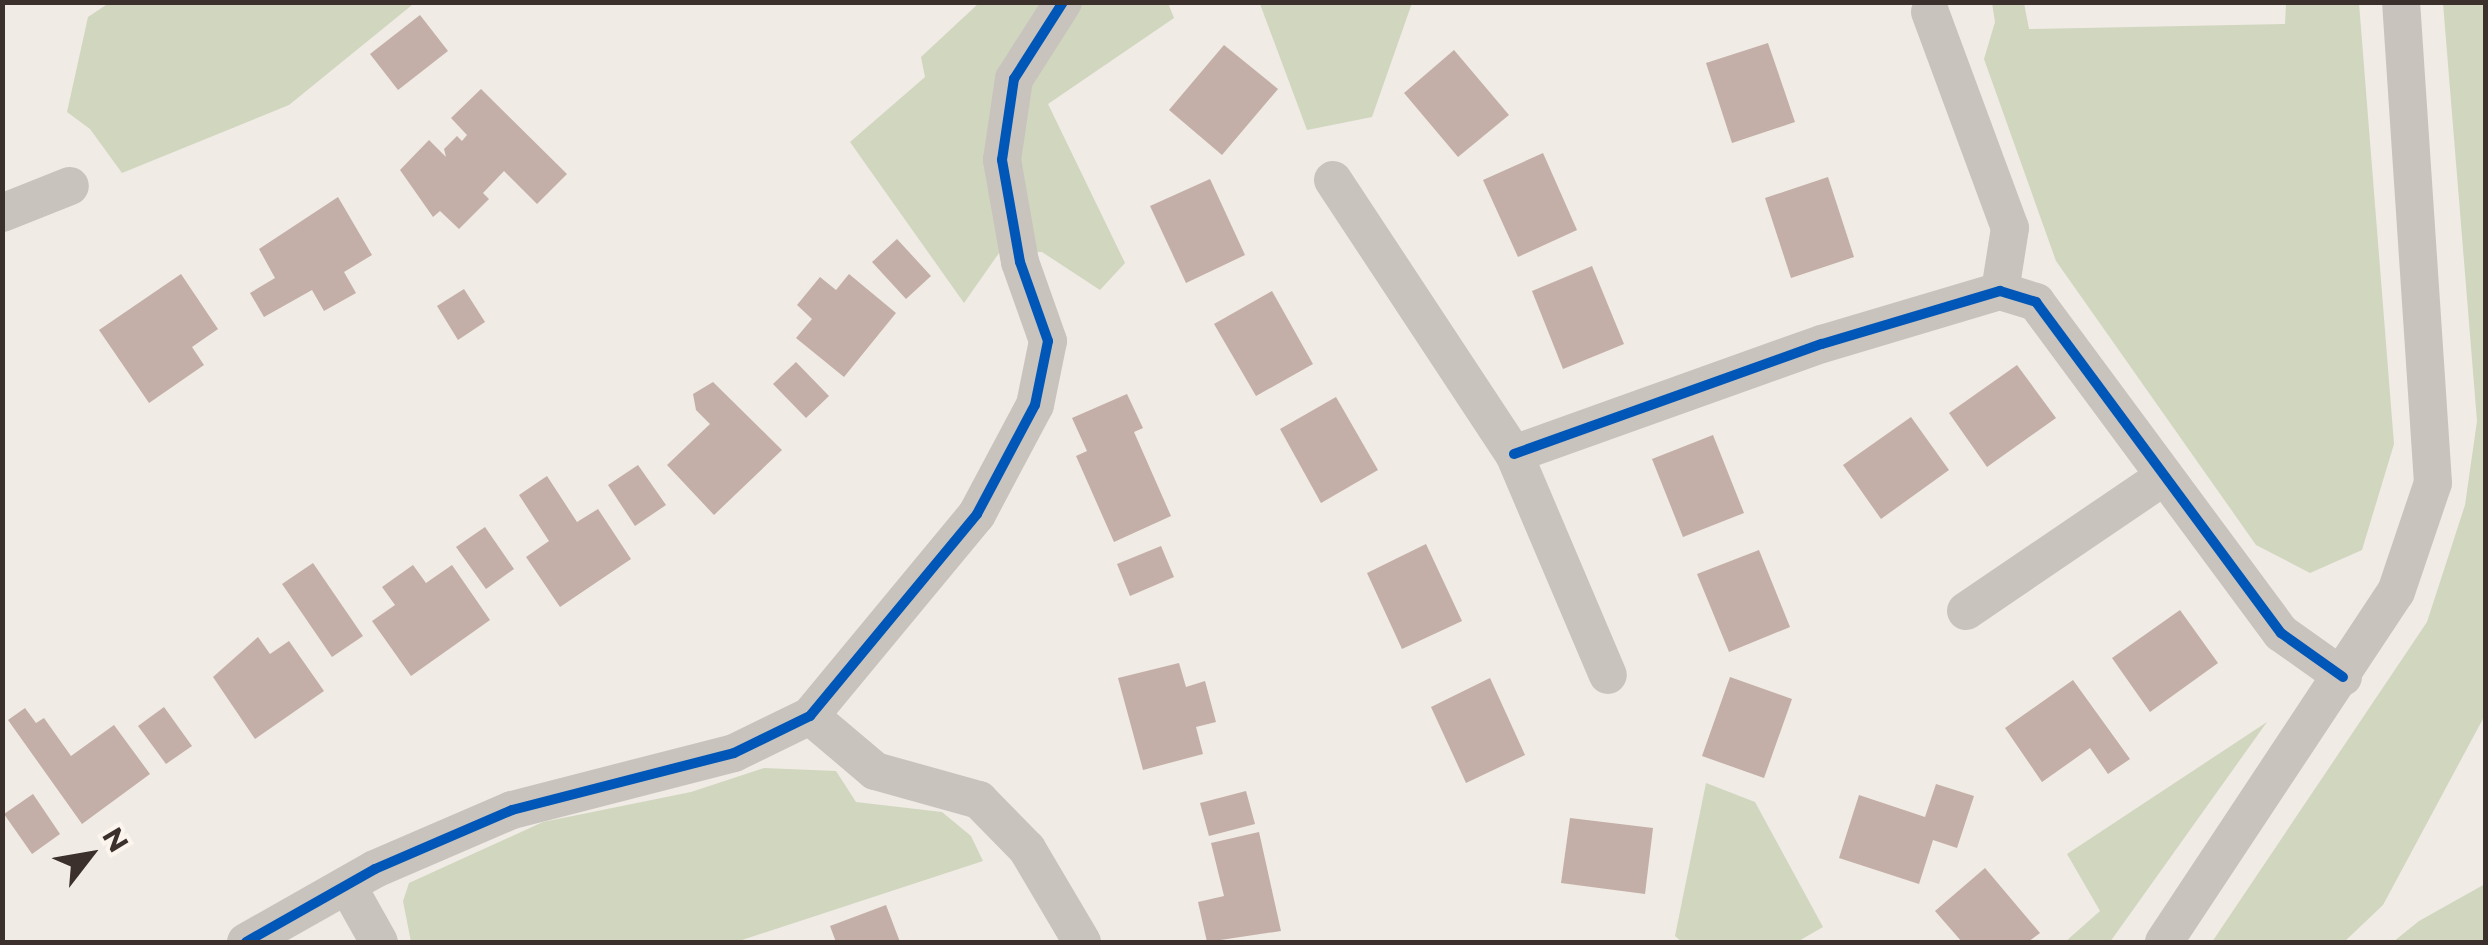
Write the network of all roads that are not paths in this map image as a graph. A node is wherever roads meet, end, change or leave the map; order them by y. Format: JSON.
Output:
{"nodes":[{"id":1,"x":1062,"y":2,"type":"edge"},
{"id":2,"x":2401,"y":2,"type":"edge"},
{"id":3,"x":1930,"y":12,"type":"dead end"},
{"id":4,"x":1333,"y":180,"type":"dead end"},
{"id":5,"x":70,"y":186,"type":"dead end"},
{"id":6,"x":2,"y":213,"type":"edge"},
{"id":7,"x":2000,"y":291,"type":"junction"},
{"id":8,"x":1514,"y":454,"type":"junction"},
{"id":9,"x":2165,"y":476,"type":"junction"},
{"id":10,"x":1966,"y":611,"type":"dead end"},
{"id":11,"x":1608,"y":675,"type":"dead end"},
{"id":12,"x":2343,"y":677,"type":"junction"},
{"id":13,"x":810,"y":716,"type":"junction"},
{"id":14,"x":347,"y":885,"type":"junction"},
{"id":15,"x":246,"y":942,"type":"edge"},
{"id":16,"x":378,"y":942,"type":"edge"},
{"id":17,"x":1082,"y":942,"type":"edge"},
{"id":18,"x":2164,"y":942,"type":"edge"}],
"edges":[{"from":1,"to":13,"type":"street"},
{"from":2,"to":12,"type":"street"},
{"from":3,"to":7,"type":"street"},
{"from":4,"to":8,"type":"street"},
{"from":5,"to":6,"type":"street"},
{"from":7,"to":8,"type":"street"},
{"from":7,"to":9,"type":"street"},
{"from":8,"to":11,"type":"street"},
{"from":9,"to":10,"type":"street"},
{"from":9,"to":12,"type":"street"},
{"from":12,"to":18,"type":"street"},
{"from":13,"to":14,"type":"street"},
{"from":13,"to":17,"type":"street"},
{"from":14,"to":15,"type":"street"},
{"from":14,"to":16,"type":"street"}]}
